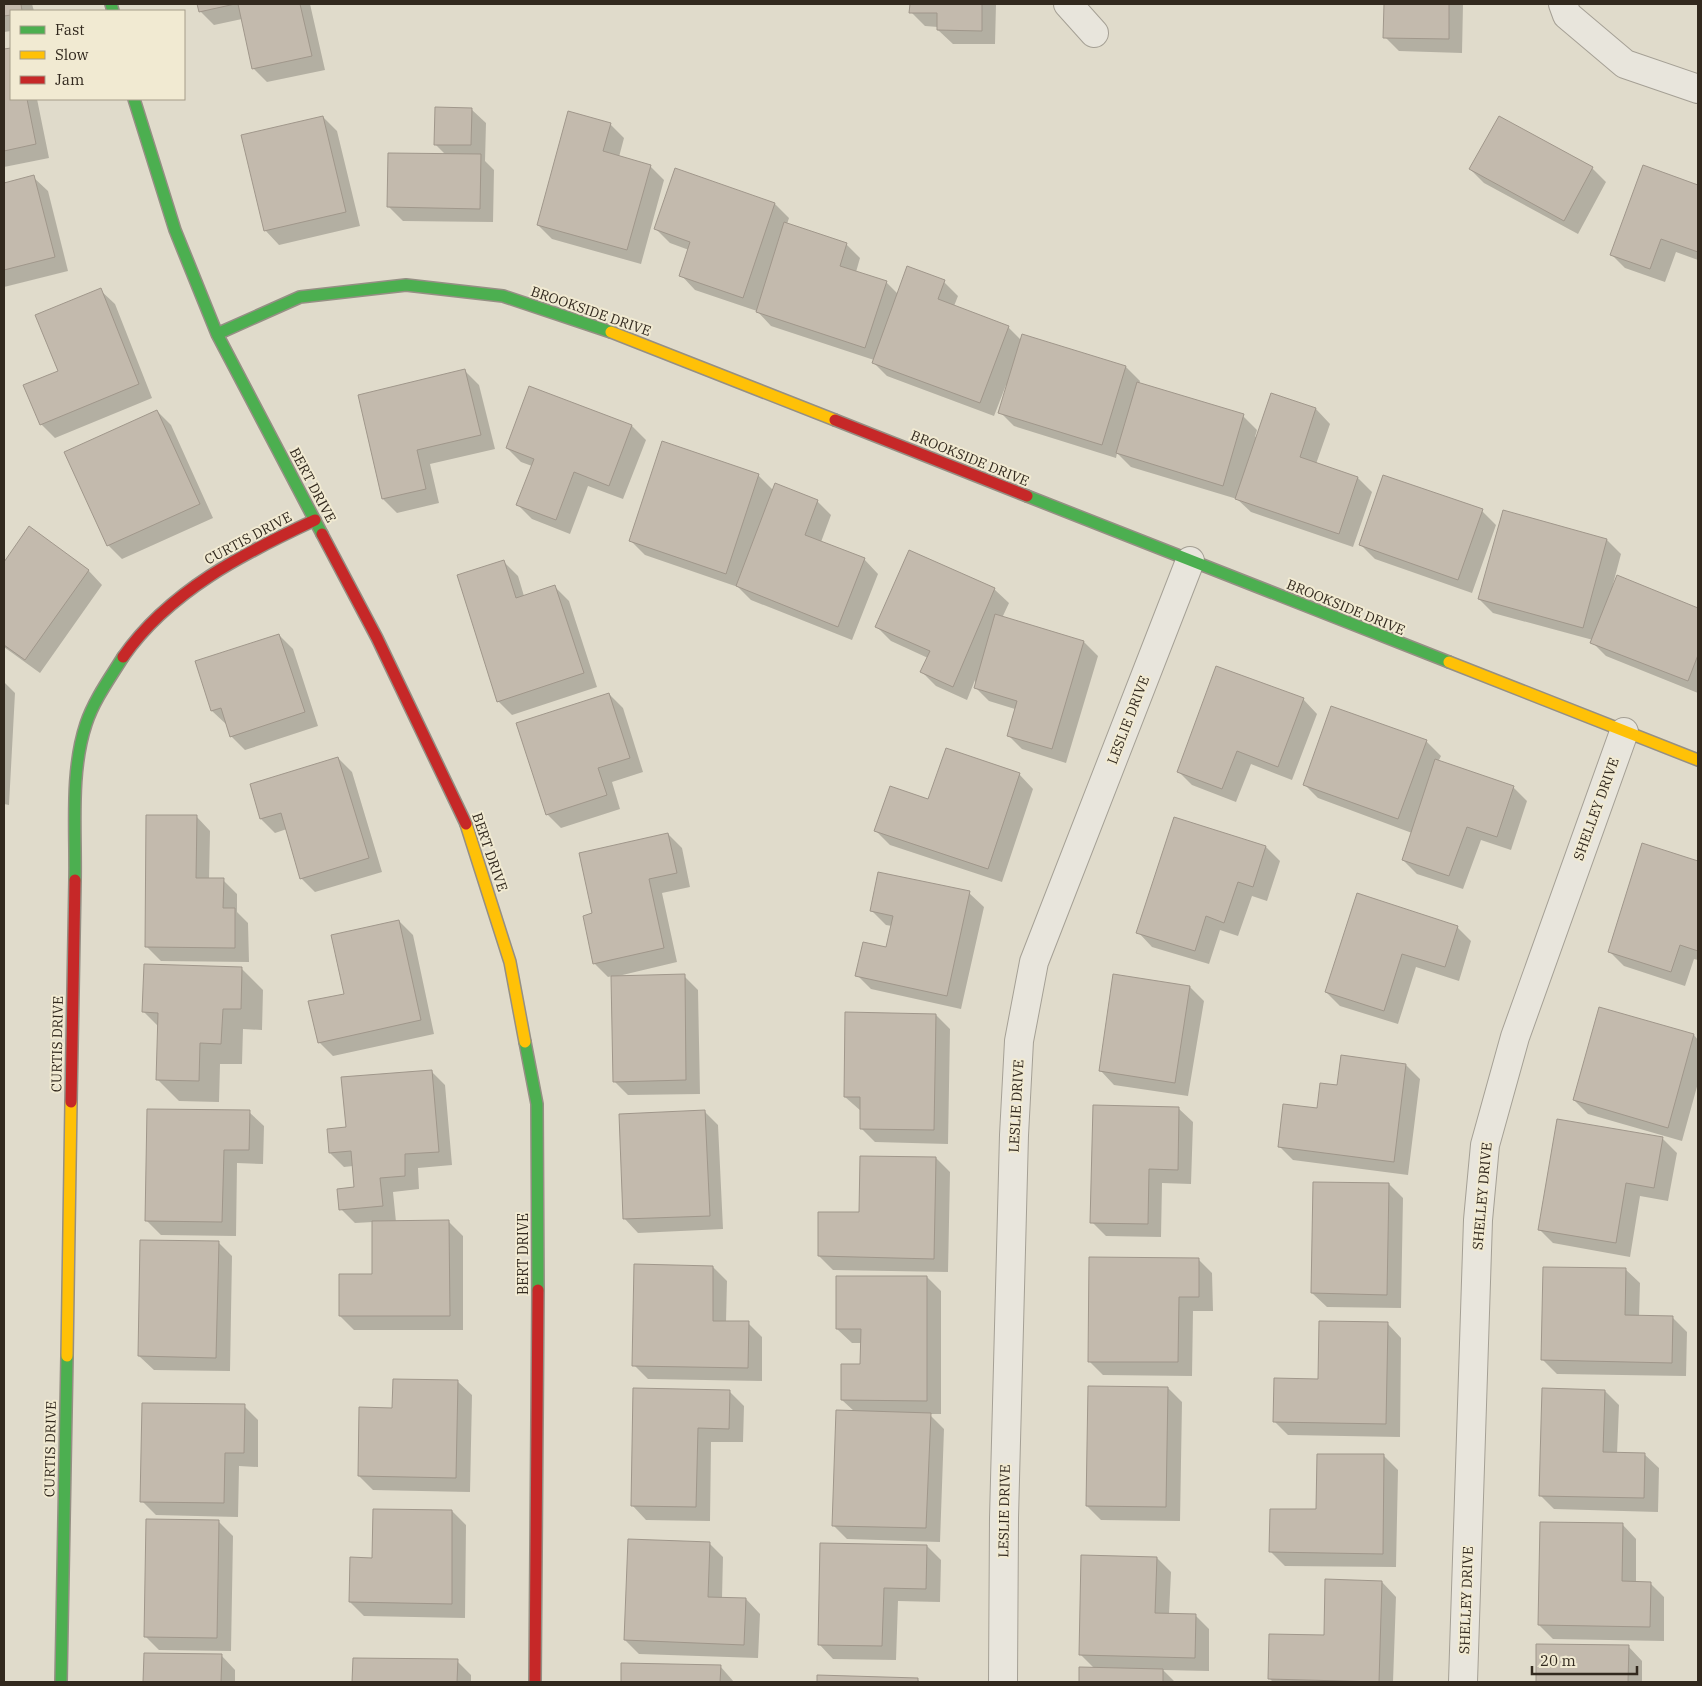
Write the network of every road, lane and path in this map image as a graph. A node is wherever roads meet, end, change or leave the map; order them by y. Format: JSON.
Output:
{"nodes":[{"id":1,"x":1068,"y":4,"type":"edge"},
{"id":2,"x":1563,"y":4,"type":"edge"},
{"id":3,"x":1094,"y":33,"type":"dead end"},
{"id":4,"x":1698,"y":89,"type":"edge"},
{"id":5,"x":134,"y":100,"type":"edge"},
{"id":6,"x":217,"y":334,"type":"junction"},
{"id":7,"x":315,"y":520,"type":"junction"},
{"id":8,"x":1190,"y":561,"type":"junction"},
{"id":9,"x":1624,"y":732,"type":"junction"},
{"id":10,"x":1698,"y":760,"type":"edge"},
{"id":11,"x":61,"y":1682,"type":"edge"},
{"id":12,"x":535,"y":1682,"type":"edge"},
{"id":13,"x":1003,"y":1682,"type":"edge"},
{"id":14,"x":1463,"y":1682,"type":"edge"}],
"edges":[{"from":1,"to":3,"type":"street"},
{"from":2,"to":4,"type":"street"},
{"from":5,"to":6,"type":"street","name":"BERT DRIVE"},
{"from":6,"to":7,"type":"street","name":"BERT DRIVE"},
{"from":6,"to":8,"type":"street","name":"BROOKSIDE DRIVE"},
{"from":7,"to":11,"type":"street","name":"CURTIS DRIVE"},
{"from":7,"to":12,"type":"street","name":"BERT DRIVE"},
{"from":8,"to":9,"type":"street","name":"BROOKSIDE DRIVE"},
{"from":8,"to":13,"type":"street","name":"LESLIE DRIVE"},
{"from":9,"to":10,"type":"street","name":"BROOKSIDE DRIVE"},
{"from":9,"to":14,"type":"street","name":"SHELLEY DRIVE"}]}
